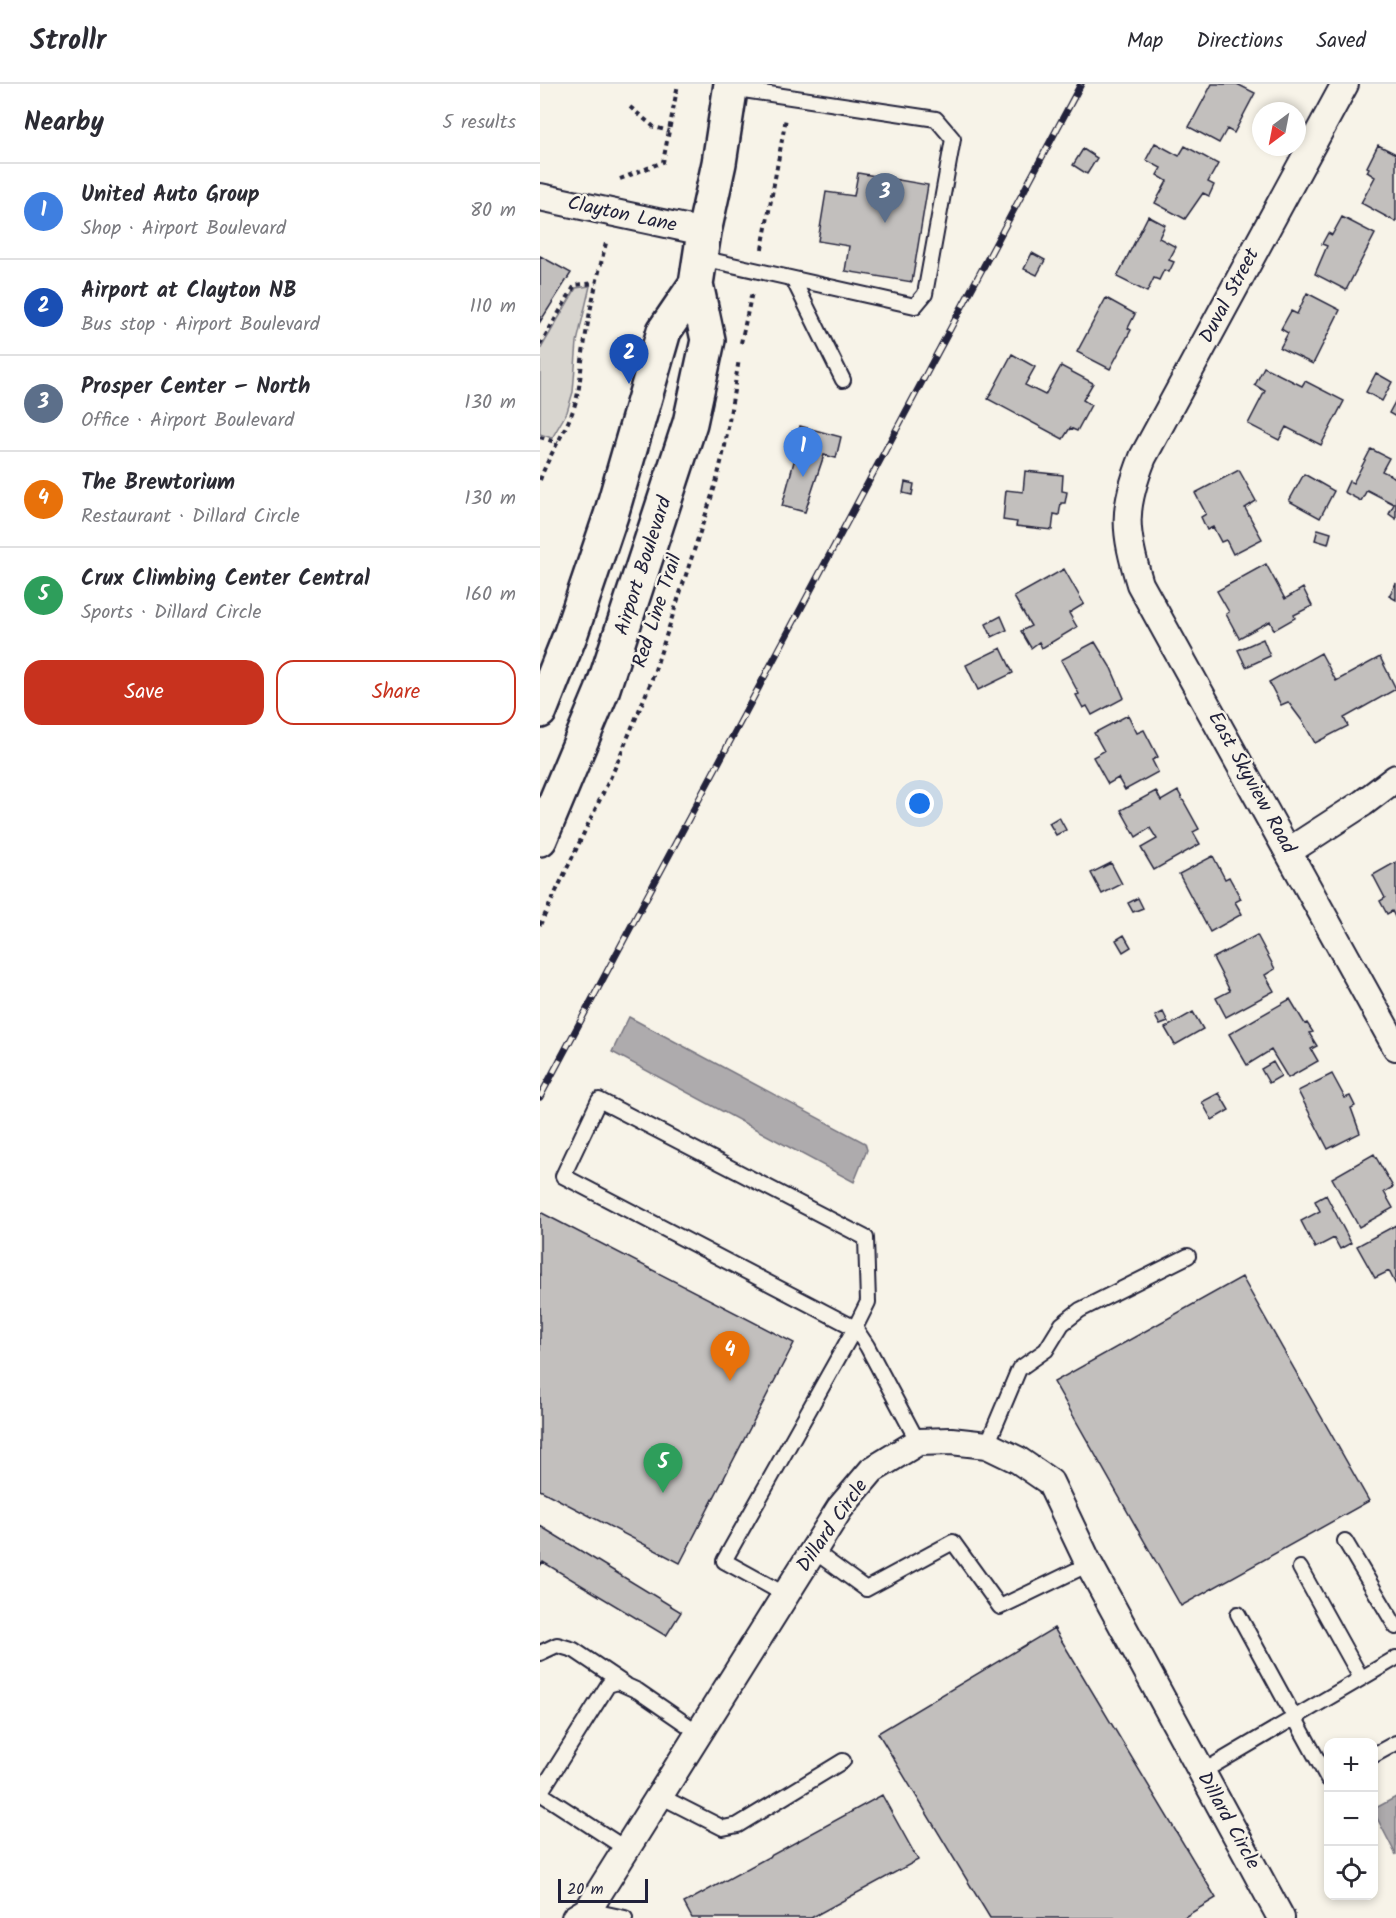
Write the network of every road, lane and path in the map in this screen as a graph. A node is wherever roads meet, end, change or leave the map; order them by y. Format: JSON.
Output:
{"nodes":[{"id":1,"x":678,"y":84,"type":"edge"},
{"id":2,"x":1345,"y":84,"type":"edge"},
{"id":3,"x":731,"y":86,"type":"edge"},
{"id":4,"x":630,"y":107,"type":"dead end"},
{"id":5,"x":786,"y":117,"type":"dead end"},
{"id":6,"x":669,"y":131,"type":"junction"},
{"id":7,"x":620,"y":179,"type":"dead end"},
{"id":8,"x":540,"y":197,"type":"edge"},
{"id":9,"x":607,"y":239,"type":"dead end"},
{"id":10,"x":700,"y":258,"type":"junction"},
{"id":11,"x":761,"y":258,"type":"dead end"},
{"id":12,"x":794,"y":279,"type":"junction"},
{"id":13,"x":596,"y":283,"type":"junction"},
{"id":14,"x":753,"y":290,"type":"dead end"},
{"id":15,"x":540,"y":345,"type":"edge"},
{"id":16,"x":843,"y":380,"type":"dead end"},
{"id":17,"x":540,"y":437,"type":"edge"},
{"id":18,"x":558,"y":444,"type":"junction"},
{"id":19,"x":540,"y":480,"type":"edge"},
{"id":20,"x":1126,"y":512,"type":"joint"},
{"id":21,"x":540,"y":711,"type":"edge"},
{"id":22,"x":1396,"y":778,"type":"edge"},
{"id":23,"x":540,"y":839,"type":"edge"},
{"id":24,"x":1289,"y":851,"type":"junction"},
{"id":25,"x":540,"y":925,"type":"edge"},
{"id":26,"x":1396,"y":1047,"type":"edge"},
{"id":27,"x":1188,"y":1256,"type":"dead end"},
{"id":28,"x":855,"y":1328,"type":"junction"},
{"id":29,"x":918,"y":1442,"type":"junction"},
{"id":30,"x":987,"y":1445,"type":"junction"},
{"id":31,"x":1345,"y":1541,"type":"dead end"},
{"id":32,"x":814,"y":1551,"type":"junction"},
{"id":33,"x":1089,"y":1564,"type":"junction"},
{"id":34,"x":1300,"y":1568,"type":"dead end"},
{"id":35,"x":786,"y":1595,"type":"junction"},
{"id":36,"x":1238,"y":1614,"type":"dead end"},
{"id":37,"x":1396,"y":1628,"type":"edge"},
{"id":38,"x":540,"y":1653,"type":"edge"},
{"id":39,"x":1396,"y":1658,"type":"edge"},
{"id":40,"x":1361,"y":1678,"type":"junction"},
{"id":41,"x":628,"y":1686,"type":"junction"},
{"id":42,"x":1294,"y":1718,"type":"junction"},
{"id":43,"x":699,"y":1733,"type":"junction"},
{"id":44,"x":1396,"y":1743,"type":"edge"},
{"id":45,"x":1378,"y":1753,"type":"edge"},
{"id":46,"x":843,"y":1761,"type":"dead end"},
{"id":47,"x":1324,"y":1770,"type":"edge"},
{"id":48,"x":1202,"y":1772,"type":"junction"},
{"id":49,"x":540,"y":1793,"type":"edge"},
{"id":50,"x":660,"y":1796,"type":"junction"},
{"id":51,"x":626,"y":1849,"type":"junction"},
{"id":52,"x":581,"y":1914,"type":"edge"},
{"id":53,"x":625,"y":1918,"type":"edge"},
{"id":54,"x":1281,"y":1918,"type":"edge"}],
"edges":[{"from":1,"to":6,"type":"path"},
{"from":2,"to":20,"type":"street","name":"Duval Street"},
{"from":3,"to":10,"type":"main road","name":"Airport Boulevard"},
{"from":3,"to":12,"type":"lane"},
{"from":4,"to":6,"type":"path"},
{"from":5,"to":11,"type":"path"},
{"from":6,"to":7,"type":"path"},
{"from":8,"to":10,"type":"street","name":"Clayton Lane"},
{"from":9,"to":13,"type":"path"},
{"from":10,"to":12,"type":"lane"},
{"from":10,"to":21,"type":"main road","name":"Airport Boulevard"},
{"from":10,"to":23,"type":"main road","name":"Airport Boulevard"},
{"from":12,"to":16,"type":"lane"},
{"from":13,"to":15,"type":"path"},
{"from":13,"to":18,"type":"path"},
{"from":14,"to":25,"type":"path","name":"Red Line Trail"},
{"from":17,"to":18,"type":"path"},
{"from":18,"to":19,"type":"path"},
{"from":20,"to":24,"type":"street","name":"East Skyview Road"},
{"from":22,"to":24,"type":"street"},
{"from":24,"to":26,"type":"street","name":"East Skyview Road"},
{"from":27,"to":30,"type":"lane"},
{"from":28,"to":28,"type":"lane"},
{"from":28,"to":29,"type":"lane"},
{"from":28,"to":35,"type":"lane"},
{"from":29,"to":30,"type":"street","name":"Dillard Circle"},
{"from":29,"to":32,"type":"street","name":"Dillard Circle"},
{"from":30,"to":33,"type":"street","name":"Dillard Circle"},
{"from":31,"to":37,"type":"lane"},
{"from":32,"to":33,"type":"lane"},
{"from":32,"to":35,"type":"street","name":"Dillard Circle"},
{"from":33,"to":48,"type":"street","name":"Dillard Circle"},
{"from":34,"to":40,"type":"lane"},
{"from":35,"to":43,"type":"street","name":"Dillard Circle"},
{"from":36,"to":42,"type":"lane"},
{"from":38,"to":41,"type":"lane"},
{"from":39,"to":40,"type":"lane"},
{"from":40,"to":42,"type":"lane"},
{"from":41,"to":43,"type":"lane"},
{"from":41,"to":49,"type":"lane"},
{"from":42,"to":47,"type":"lane"},
{"from":42,"to":48,"type":"lane"},
{"from":43,"to":50,"type":"street","name":"Dillard Circle"},
{"from":44,"to":45,"type":"lane"},
{"from":46,"to":50,"type":"lane"},
{"from":48,"to":54,"type":"street","name":"Dillard Circle"},
{"from":49,"to":51,"type":"lane"},
{"from":50,"to":51,"type":"street","name":"Dillard Circle"},
{"from":51,"to":52,"type":"street","name":"Dillard Circle"},
{"from":52,"to":53,"type":"lane"}]}
